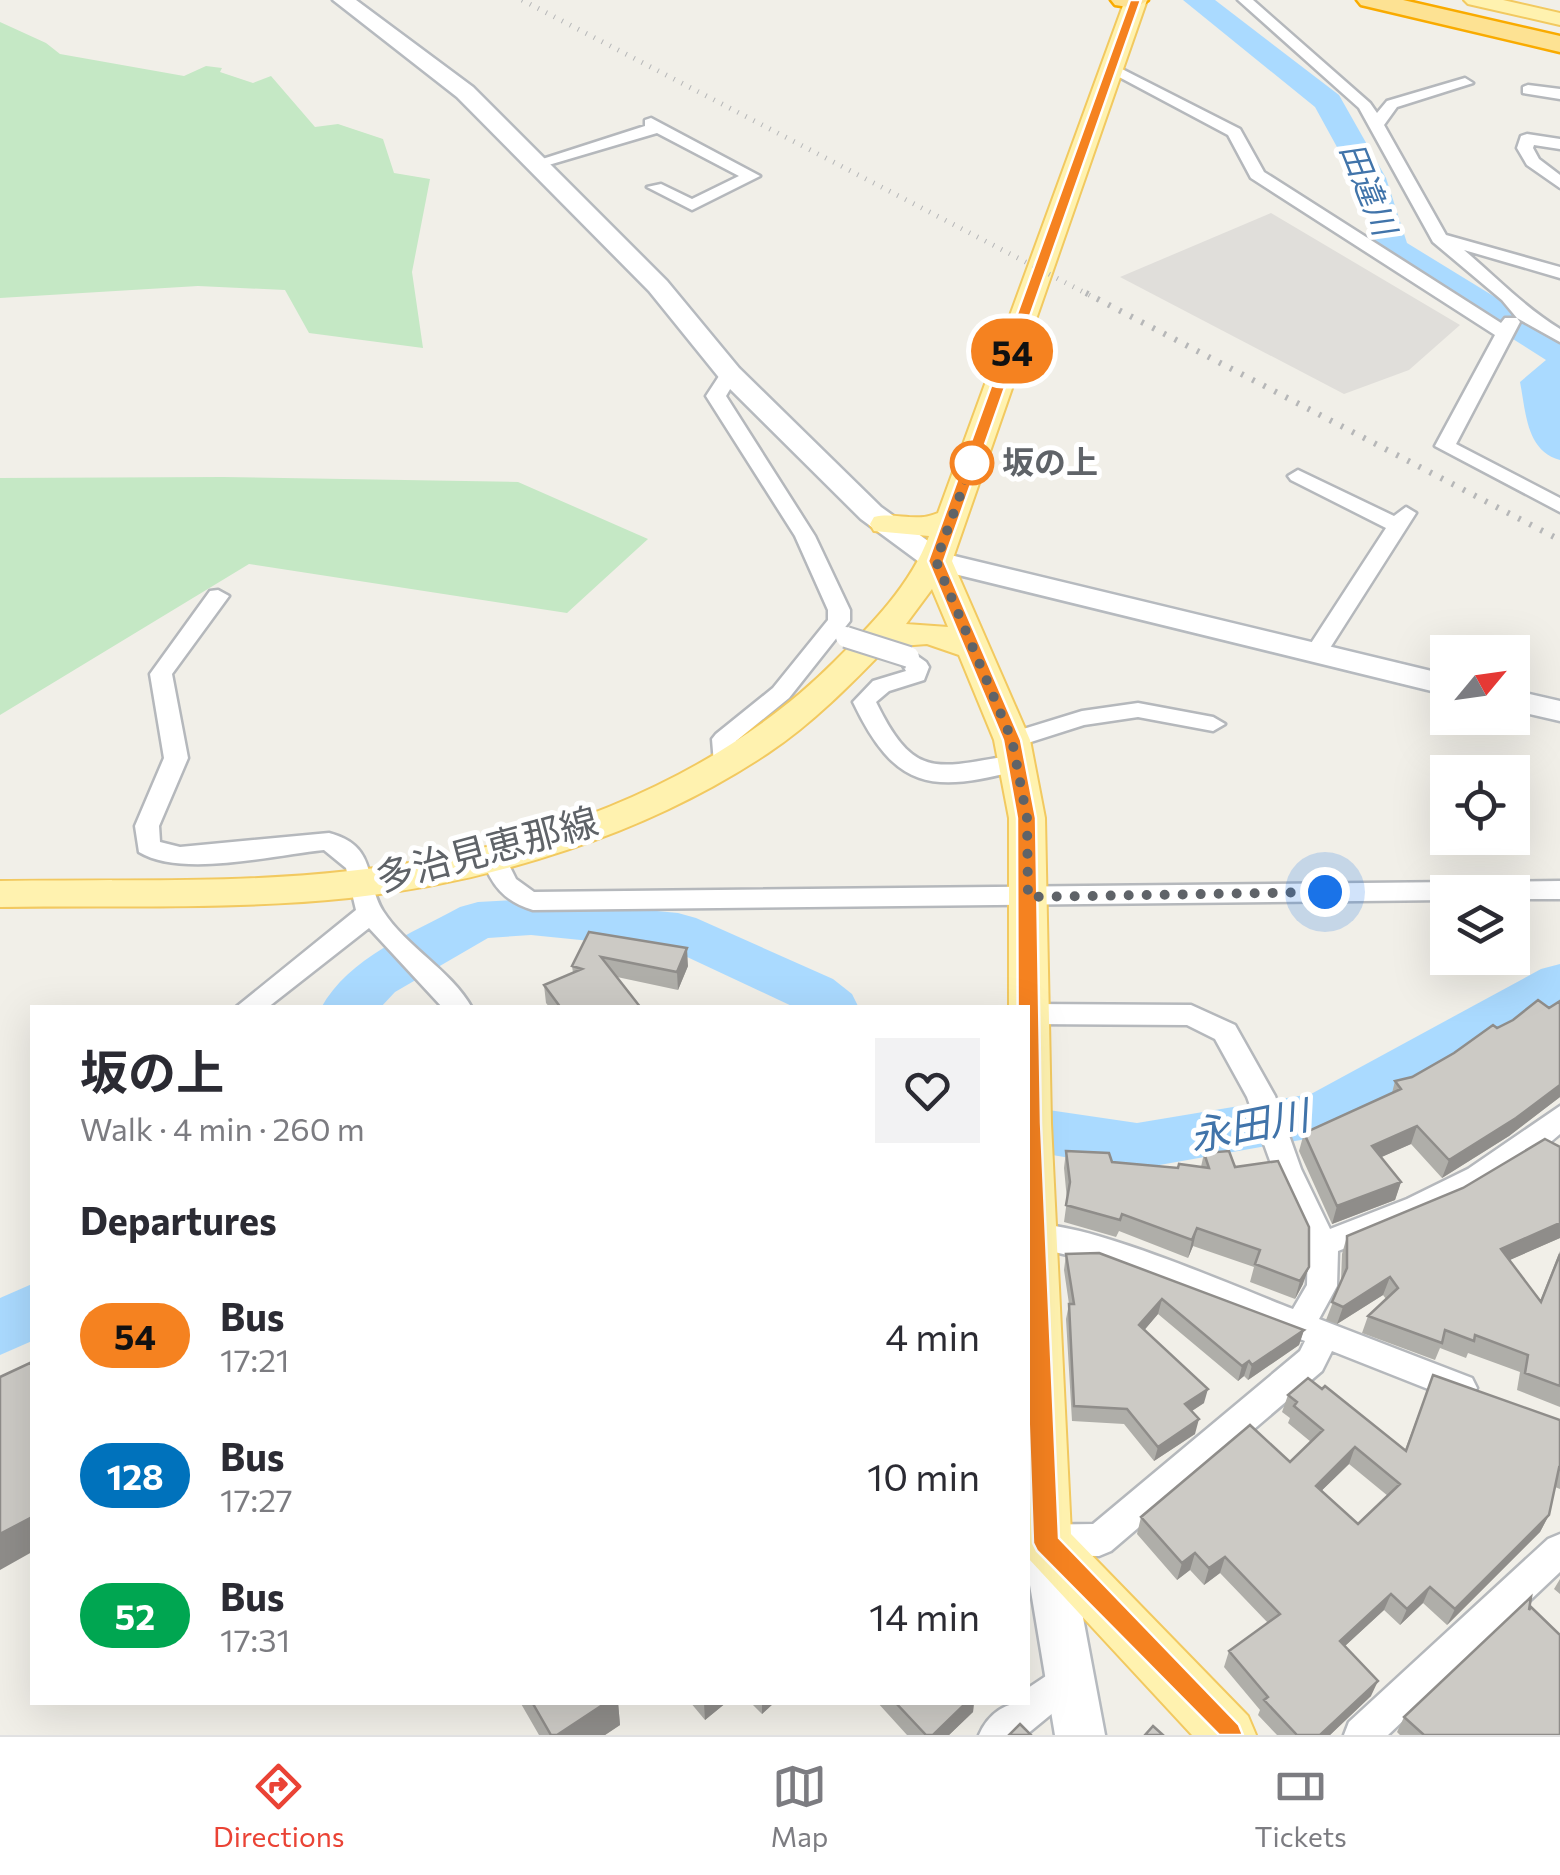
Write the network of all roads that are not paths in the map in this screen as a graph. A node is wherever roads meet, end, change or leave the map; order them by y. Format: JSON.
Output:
{"nodes":[{"id":1,"x":343,"y":0,"type":"edge"},
{"id":2,"x":1124,"y":0,"type":"edge"},
{"id":3,"x":1135,"y":0,"type":"edge"},
{"id":4,"x":1245,"y":0,"type":"edge"},
{"id":5,"x":1370,"y":0,"type":"edge"},
{"id":6,"x":1412,"y":0,"type":"edge"},
{"id":7,"x":1475,"y":0,"type":"edge"},
{"id":8,"x":1560,"y":19,"type":"edge"},
{"id":9,"x":1560,"y":33,"type":"edge"},
{"id":10,"x":1560,"y":44,"type":"edge"},
{"id":11,"x":1112,"y":70,"type":"junction"},
{"id":12,"x":1465,"y":83,"type":"dead end"},
{"id":13,"x":1528,"y":90,"type":"dead end"},
{"id":14,"x":1560,"y":94,"type":"edge"},
{"id":15,"x":1376,"y":125,"type":"junction"},
{"id":16,"x":1560,"y":144,"type":"edge"},
{"id":17,"x":1533,"y":162,"type":"junction"},
{"id":18,"x":535,"y":164,"type":"junction"},
{"id":19,"x":1560,"y":166,"type":"edge"},
{"id":20,"x":1560,"y":183,"type":"edge"},
{"id":21,"x":655,"y":186,"type":"dead end"},
{"id":22,"x":1438,"y":238,"type":"junction"},
{"id":23,"x":1560,"y":273,"type":"edge"},
{"id":24,"x":1520,"y":312,"type":"junction"},
{"id":25,"x":1502,"y":332,"type":"junction"},
{"id":26,"x":1560,"y":338,"type":"edge"},
{"id":27,"x":730,"y":374,"type":"junction"},
{"id":28,"x":1298,"y":476,"type":"dead end"},
{"id":29,"x":1560,"y":506,"type":"edge"},
{"id":30,"x":953,"y":517,"type":"junction"},
{"id":31,"x":885,"y":524,"type":"junction"},
{"id":32,"x":936,"y":561,"type":"junction"},
{"id":33,"x":218,"y":596,"type":"dead end"},
{"id":34,"x":867,"y":641,"type":"junction"},
{"id":35,"x":974,"y":649,"type":"junction"},
{"id":36,"x":1314,"y":654,"type":"junction"},
{"id":37,"x":1430,"y":681,"type":"edge"},
{"id":38,"x":1530,"y":704,"type":"edge"},
{"id":39,"x":1560,"y":711,"type":"edge"},
{"id":40,"x":1213,"y":724,"type":"dead end"},
{"id":41,"x":1014,"y":752,"type":"junction"},
{"id":42,"x":494,"y":857,"type":"junction"},
{"id":43,"x":1560,"y":890,"type":"edge"},
{"id":44,"x":0,"y":894,"type":"edge"},
{"id":45,"x":1028,"y":897,"type":"junction"},
{"id":46,"x":365,"y":898,"type":"junction"},
{"id":47,"x":451,"y":999,"type":"edge"},
{"id":48,"x":251,"y":1005,"type":"edge"},
{"id":49,"x":1029,"y":1005,"type":"edge"},
{"id":50,"x":1030,"y":1014,"type":"edge"},
{"id":51,"x":1560,"y":1117,"type":"edge"},
{"id":52,"x":1030,"y":1123,"type":"edge"},
{"id":53,"x":1034,"y":1236,"type":"junction"},
{"id":54,"x":1323,"y":1244,"type":"junction"},
{"id":55,"x":1311,"y":1332,"type":"junction"},
{"id":56,"x":1487,"y":1397,"type":"edge"},
{"id":57,"x":1037,"y":1542,"type":"edge"},
{"id":58,"x":1560,"y":1550,"type":"edge"},
{"id":59,"x":1070,"y":1677,"type":"junction"},
{"id":60,"x":997,"y":1735,"type":"edge"},
{"id":61,"x":1080,"y":1735,"type":"edge"},
{"id":62,"x":1229,"y":1735,"type":"edge"},
{"id":63,"x":1362,"y":1735,"type":"edge"}],
"edges":[{"from":1,"to":18,"type":"street"},
{"from":2,"to":3,"type":"highway"},
{"from":3,"to":11,"type":"main road","name":"多治見恵那線"},
{"from":4,"to":15,"type":"street"},
{"from":5,"to":10,"type":"highway"},
{"from":6,"to":9,"type":"highway"},
{"from":7,"to":8,"type":"main road"},
{"from":11,"to":25,"type":"street"},
{"from":11,"to":30,"type":"main road","name":"多治見恵那線"},
{"from":12,"to":15,"type":"street"},
{"from":13,"to":14,"type":"street"},
{"from":15,"to":22,"type":"street"},
{"from":16,"to":17,"type":"street"},
{"from":17,"to":19,"type":"street"},
{"from":17,"to":20,"type":"street"},
{"from":18,"to":21,"type":"street"},
{"from":18,"to":27,"type":"street"},
{"from":22,"to":23,"type":"street"},
{"from":22,"to":24,"type":"street"},
{"from":24,"to":25,"type":"street"},
{"from":24,"to":26,"type":"street"},
{"from":25,"to":29,"type":"street"},
{"from":27,"to":31,"type":"street"},
{"from":27,"to":34,"type":"street"},
{"from":28,"to":36,"type":"street"},
{"from":30,"to":31,"type":"main road"},
{"from":30,"to":32,"type":"main road","name":"多治見恵那線"},
{"from":31,"to":32,"type":"street"},
{"from":32,"to":34,"type":"main road","name":"多治見恵那線"},
{"from":32,"to":35,"type":"main road"},
{"from":32,"to":36,"type":"street"},
{"from":33,"to":46,"type":"street"},
{"from":34,"to":35,"type":"main road"},
{"from":34,"to":41,"type":"street"},
{"from":34,"to":42,"type":"main road","name":"多治見恵那線"},
{"from":35,"to":41,"type":"main road"},
{"from":36,"to":37,"type":"street"},
{"from":38,"to":39,"type":"street"},
{"from":40,"to":41,"type":"street"},
{"from":41,"to":45,"type":"main road"},
{"from":42,"to":45,"type":"street"},
{"from":42,"to":46,"type":"main road","name":"多治見恵那線"},
{"from":43,"to":45,"type":"street"},
{"from":44,"to":46,"type":"main road","name":"多治見恵那線"},
{"from":45,"to":49,"type":"main road"},
{"from":46,"to":47,"type":"street"},
{"from":46,"to":48,"type":"street"},
{"from":50,"to":54,"type":"street"},
{"from":51,"to":54,"type":"street"},
{"from":52,"to":53,"type":"main road"},
{"from":53,"to":55,"type":"street"},
{"from":53,"to":57,"type":"main road"},
{"from":54,"to":55,"type":"street"},
{"from":55,"to":56,"type":"street"},
{"from":55,"to":57,"type":"street"},
{"from":57,"to":59,"type":"street"},
{"from":57,"to":62,"type":"main road"},
{"from":58,"to":63,"type":"street"},
{"from":59,"to":60,"type":"street"},
{"from":59,"to":61,"type":"street"}]}
